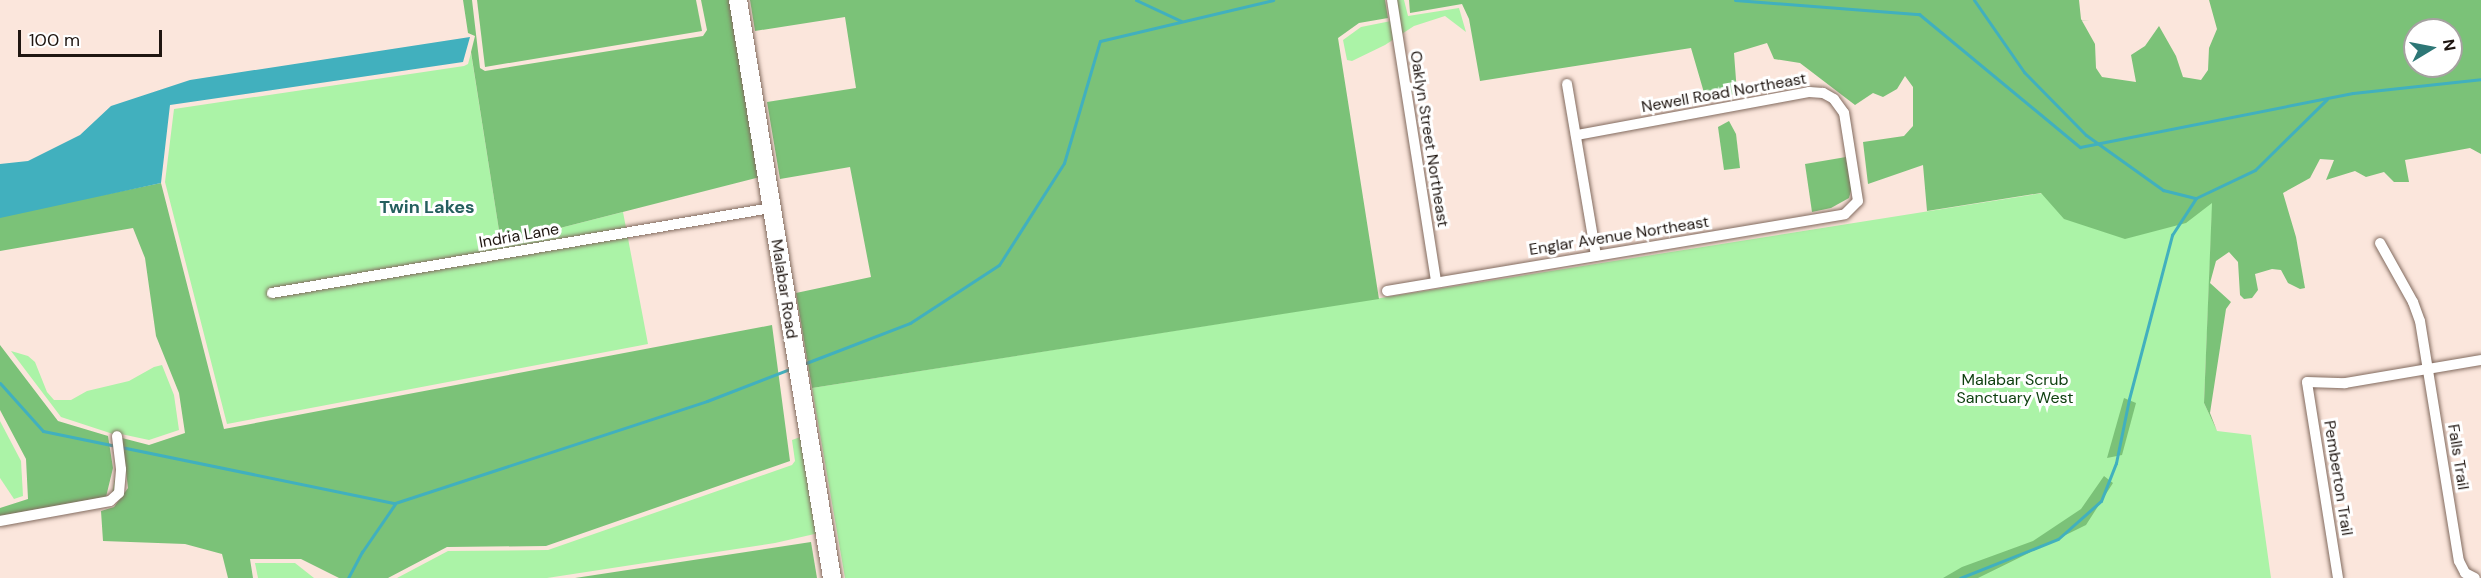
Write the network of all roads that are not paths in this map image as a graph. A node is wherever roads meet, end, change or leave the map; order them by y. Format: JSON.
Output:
{"nodes":[{"id":1,"x":738,"y":0,"type":"edge"},
{"id":2,"x":1392,"y":0,"type":"edge"},
{"id":3,"x":1567,"y":84,"type":"dead end"},
{"id":4,"x":1576,"y":135,"type":"junction"},
{"id":5,"x":771,"y":208,"type":"junction"},
{"id":6,"x":1854,"y":208,"type":"joint"},
{"id":7,"x":2380,"y":243,"type":"dead end"},
{"id":8,"x":1596,"y":256,"type":"junction"},
{"id":9,"x":1436,"y":282,"type":"junction"},
{"id":10,"x":1387,"y":291,"type":"dead end"},
{"id":11,"x":272,"y":293,"type":"dead end"},
{"id":12,"x":2481,"y":360,"type":"edge"},
{"id":13,"x":2429,"y":368,"type":"junction"},
{"id":14,"x":117,"y":436,"type":"dead end"},
{"id":15,"x":0,"y":521,"type":"edge"},
{"id":16,"x":832,"y":578,"type":"edge"},
{"id":17,"x":2338,"y":578,"type":"edge"},
{"id":18,"x":2475,"y":578,"type":"edge"}],
"edges":[{"from":1,"to":5,"type":"main road","name":"Malabar Road"},
{"from":2,"to":9,"type":"street","name":"Oaklyn Street Northeast"},
{"from":3,"to":4,"type":"street"},
{"from":4,"to":6,"type":"street","name":"Newell Road Northeast"},
{"from":4,"to":8,"type":"street"},
{"from":5,"to":11,"type":"street","name":"Indria Lane"},
{"from":5,"to":16,"type":"main road","name":"Malabar Road"},
{"from":6,"to":8,"type":"street","name":"Englar Avenue Northeast"},
{"from":7,"to":13,"type":"street","name":"Falls Trail"},
{"from":8,"to":9,"type":"street","name":"Englar Avenue Northeast"},
{"from":9,"to":10,"type":"street","name":"Englar Avenue Northeast"},
{"from":12,"to":13,"type":"street"},
{"from":13,"to":17,"type":"street","name":"Pemberton Trail"},
{"from":13,"to":18,"type":"street","name":"Falls Trail"},
{"from":14,"to":15,"type":"street"}]}
